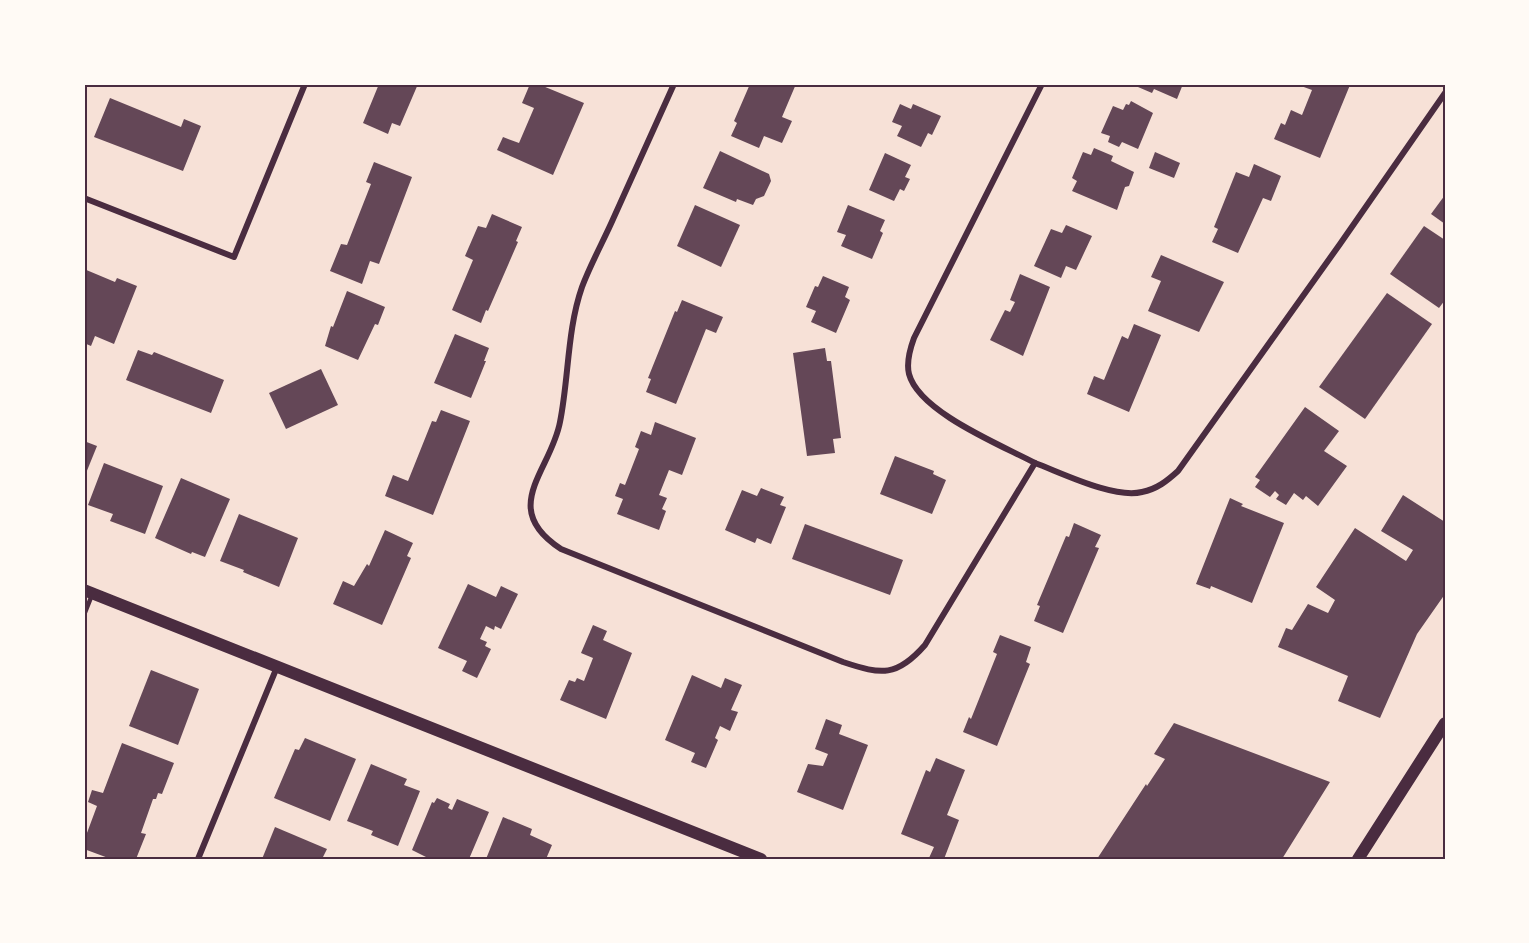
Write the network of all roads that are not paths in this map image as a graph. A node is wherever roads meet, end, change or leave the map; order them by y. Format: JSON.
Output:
{"nodes":[{"id":1,"x":305,"y":84,"type":"edge"},
{"id":2,"x":674,"y":84,"type":"edge"},
{"id":3,"x":1042,"y":84,"type":"edge"},
{"id":4,"x":1445,"y":93,"type":"edge"},
{"id":5,"x":84,"y":198,"type":"edge"},
{"id":6,"x":1035,"y":462,"type":"junction"},
{"id":7,"x":88,"y":592,"type":"edge"},
{"id":8,"x":84,"y":615,"type":"edge"},
{"id":9,"x":277,"y":667,"type":"junction"},
{"id":10,"x":1445,"y":723,"type":"edge"},
{"id":11,"x":198,"y":859,"type":"edge"},
{"id":12,"x":761,"y":859,"type":"edge"},
{"id":13,"x":1358,"y":859,"type":"edge"}],
"edges":[{"from":1,"to":5,"type":"street"},
{"from":2,"to":6,"type":"street"},
{"from":3,"to":6,"type":"street"},
{"from":4,"to":6,"type":"street"},
{"from":7,"to":8,"type":"lane"},
{"from":7,"to":9,"type":"main road"},
{"from":9,"to":11,"type":"street"},
{"from":9,"to":12,"type":"main road"},
{"from":10,"to":13,"type":"main road"}]}
